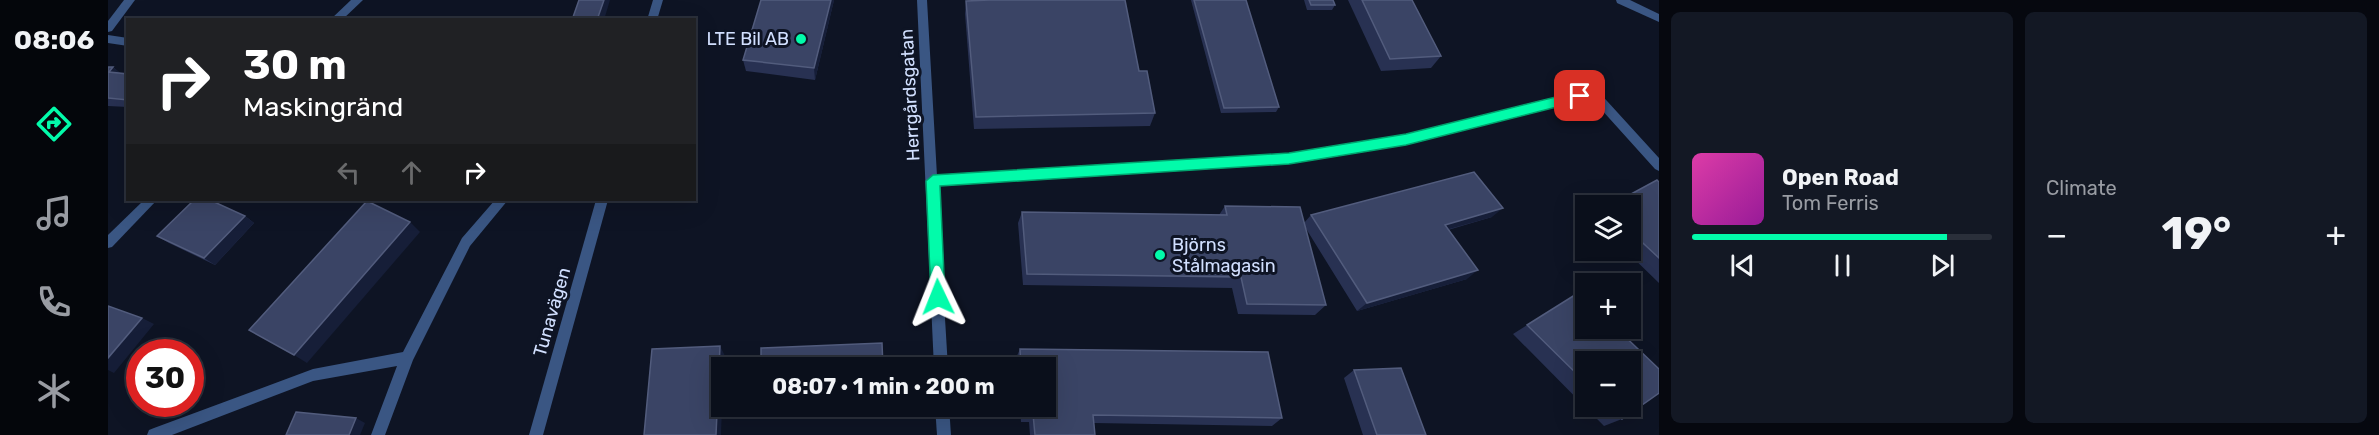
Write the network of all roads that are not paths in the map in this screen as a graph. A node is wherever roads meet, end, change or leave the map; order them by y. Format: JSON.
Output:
{"nodes":[{"id":1,"x":130,"y":0,"type":"edge"},
{"id":2,"x":358,"y":0,"type":"edge"},
{"id":3,"x":658,"y":0,"type":"edge"},
{"id":4,"x":922,"y":0,"type":"edge"},
{"id":5,"x":1621,"y":0,"type":"edge"},
{"id":6,"x":337,"y":18,"type":"edge"},
{"id":7,"x":653,"y":18,"type":"edge"},
{"id":8,"x":1659,"y":18,"type":"edge"},
{"id":9,"x":108,"y":28,"type":"edge"},
{"id":10,"x":108,"y":39,"type":"edge"},
{"id":11,"x":126,"y":42,"type":"edge"},
{"id":12,"x":1659,"y":166,"type":"edge"},
{"id":13,"x":933,"y":181,"type":"junction"},
{"id":14,"x":150,"y":201,"type":"edge"},
{"id":15,"x":501,"y":201,"type":"edge"},
{"id":16,"x":602,"y":201,"type":"edge"},
{"id":17,"x":108,"y":243,"type":"edge"},
{"id":18,"x":941,"y":357,"type":"edge"},
{"id":19,"x":407,"y":358,"type":"junction"},
{"id":20,"x":943,"y":417,"type":"edge"},
{"id":21,"x":154,"y":435,"type":"edge"},
{"id":22,"x":378,"y":435,"type":"edge"},
{"id":23,"x":536,"y":435,"type":"edge"},
{"id":24,"x":944,"y":435,"type":"edge"}],
"edges":[{"from":1,"to":9,"type":"street"},
{"from":2,"to":6,"type":"street"},
{"from":3,"to":7,"type":"street"},
{"from":4,"to":13,"type":"street","name":"Herrgårdsgatan"},
{"from":5,"to":8,"type":"street"},
{"from":10,"to":11,"type":"street"},
{"from":12,"to":13,"type":"street"},
{"from":13,"to":18,"type":"street","name":"Herrgårdsgatan"},
{"from":14,"to":17,"type":"street"},
{"from":15,"to":19,"type":"street"},
{"from":16,"to":23,"type":"street","name":"Tunavägen"},
{"from":19,"to":21,"type":"street"},
{"from":19,"to":22,"type":"street"},
{"from":20,"to":24,"type":"street"}]}
